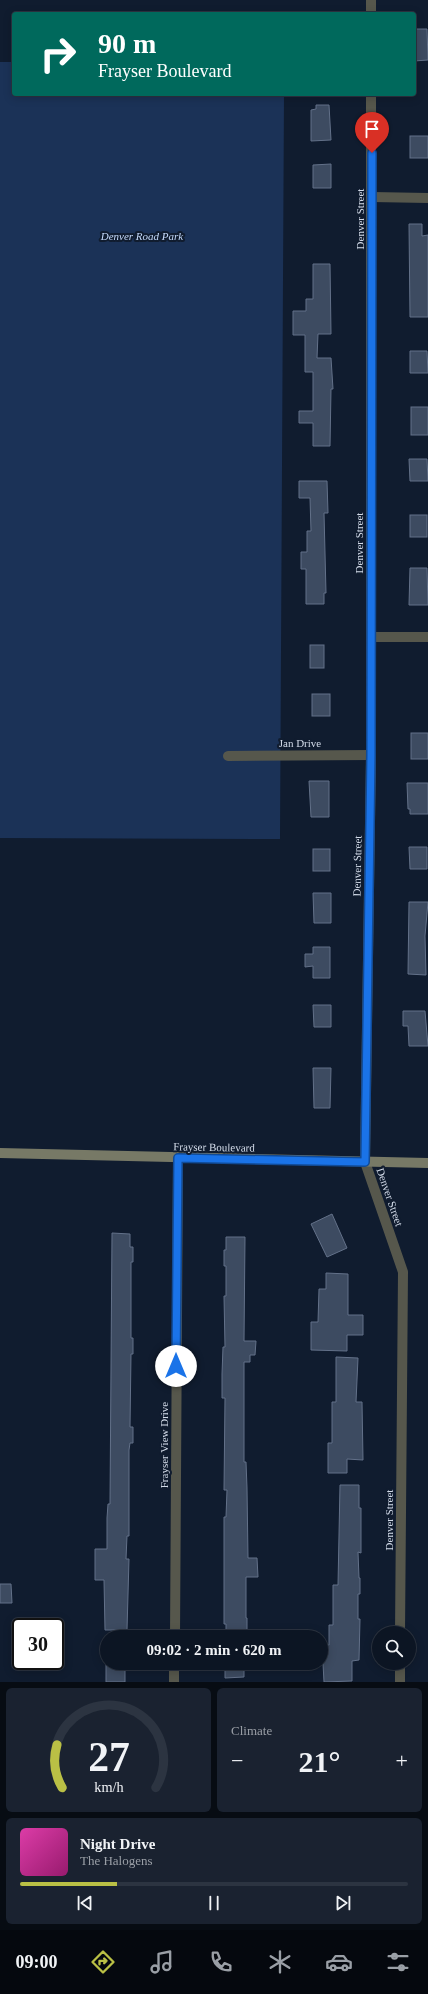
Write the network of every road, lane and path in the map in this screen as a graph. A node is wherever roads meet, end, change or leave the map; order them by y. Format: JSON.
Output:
{"nodes":[{"id":1,"x":370,"y":0,"type":"edge"},
{"id":2,"x":371,"y":12,"type":"edge"},
{"id":3,"x":371,"y":96,"type":"edge"},
{"id":4,"x":372,"y":197,"type":"junction"},
{"id":5,"x":428,"y":198,"type":"edge"},
{"id":6,"x":371,"y":637,"type":"junction"},
{"id":7,"x":428,"y":637,"type":"edge"},
{"id":8,"x":371,"y":755,"type":"junction"},
{"id":9,"x":228,"y":756,"type":"dead end"},
{"id":10,"x":0,"y":1153,"type":"edge"},
{"id":11,"x":178,"y":1158,"type":"junction"},
{"id":12,"x":365,"y":1162,"type":"junction"},
{"id":13,"x":428,"y":1163,"type":"edge"},
{"id":14,"x":400,"y":1626,"type":"edge"},
{"id":15,"x":175,"y":1630,"type":"edge"},
{"id":16,"x":174,"y":1670,"type":"edge"},
{"id":17,"x":400,"y":1670,"type":"edge"},
{"id":18,"x":174,"y":1682,"type":"edge"},
{"id":19,"x":400,"y":1682,"type":"edge"}],
"edges":[{"from":1,"to":2,"type":"street"},
{"from":3,"to":4,"type":"street","name":"Denver Street"},
{"from":4,"to":5,"type":"street"},
{"from":4,"to":6,"type":"street","name":"Denver Street"},
{"from":6,"to":7,"type":"street"},
{"from":6,"to":8,"type":"street","name":"Denver Street"},
{"from":8,"to":9,"type":"street","name":"Jan Drive"},
{"from":8,"to":12,"type":"street","name":"Denver Street"},
{"from":10,"to":11,"type":"main road","name":"Frayser Boulevard"},
{"from":11,"to":12,"type":"main road","name":"Frayser Boulevard"},
{"from":11,"to":15,"type":"street","name":"Frayser View Drive"},
{"from":12,"to":13,"type":"main road","name":"Frayser Boulevard"},
{"from":12,"to":14,"type":"street","name":"Denver Street"},
{"from":16,"to":18,"type":"street"},
{"from":17,"to":19,"type":"street"}]}
